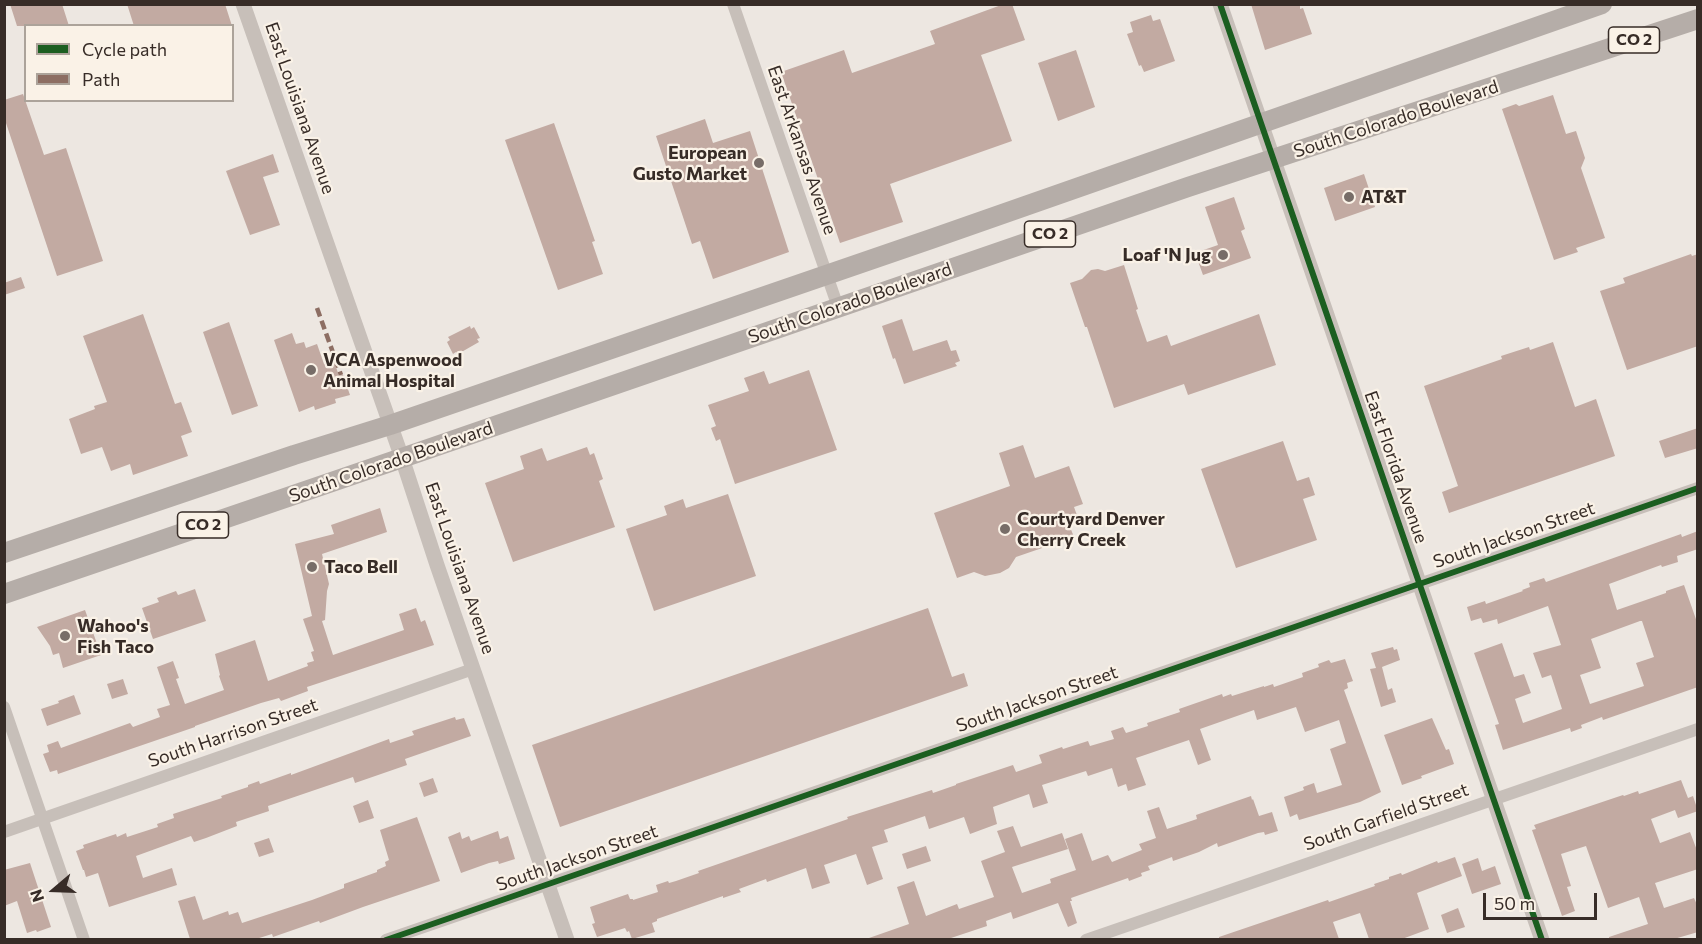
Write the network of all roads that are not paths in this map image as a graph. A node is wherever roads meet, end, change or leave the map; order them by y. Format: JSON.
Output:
{"nodes":[{"id":1,"x":243,"y":4,"type":"edge"},
{"id":2,"x":733,"y":4,"type":"edge"},
{"id":3,"x":1220,"y":4,"type":"edge"},
{"id":4,"x":1602,"y":4,"type":"edge"},
{"id":5,"x":1698,"y":19,"type":"edge"},
{"id":6,"x":1261,"y":124,"type":"junction"},
{"id":7,"x":1273,"y":160,"type":"junction"},
{"id":8,"x":826,"y":275,"type":"junction"},
{"id":9,"x":838,"y":307,"type":"junction"},
{"id":10,"x":390,"y":425,"type":"junction"},
{"id":11,"x":402,"y":458,"type":"junction"},
{"id":12,"x":1698,"y":488,"type":"edge"},
{"id":13,"x":4,"y":554,"type":"edge"},
{"id":14,"x":1420,"y":583,"type":"junction"},
{"id":15,"x":4,"y":594,"type":"edge"},
{"id":16,"x":473,"y":669,"type":"junction"},
{"id":17,"x":4,"y":707,"type":"edge"},
{"id":18,"x":1698,"y":729,"type":"edge"},
{"id":19,"x":1494,"y":800,"type":"junction"},
{"id":20,"x":43,"y":818,"type":"junction"},
{"id":21,"x":4,"y":832,"type":"edge"},
{"id":22,"x":548,"y":884,"type":"junction"},
{"id":23,"x":84,"y":939,"type":"edge"},
{"id":24,"x":386,"y":939,"type":"edge"},
{"id":25,"x":567,"y":939,"type":"edge"},
{"id":26,"x":1086,"y":939,"type":"edge"},
{"id":27,"x":1542,"y":939,"type":"edge"}],
"edges":[{"from":1,"to":10,"type":"street","name":"East Louisiana Avenue"},
{"from":2,"to":8,"type":"street","name":"East Arkansas Avenue"},
{"from":3,"to":6,"type":"street","name":"East Florida Avenue"},
{"from":4,"to":6,"type":"main road","name":"South Colorado Boulevard","number":"CO 2"},
{"from":5,"to":7,"type":"main road","name":"South Colorado Boulevard","number":"CO 2"},
{"from":6,"to":7,"type":"street","name":"East Florida Avenue"},
{"from":6,"to":8,"type":"main road","name":"South Colorado Boulevard","number":"CO 2"},
{"from":7,"to":9,"type":"main road","name":"South Colorado Boulevard","number":"CO 2"},
{"from":7,"to":14,"type":"street","name":"East Florida Avenue"},
{"from":8,"to":9,"type":"street","name":"East Arkansas Avenue"},
{"from":8,"to":10,"type":"main road","name":"South Colorado Boulevard","number":"CO 2"},
{"from":9,"to":11,"type":"main road","name":"South Colorado Boulevard","number":"CO 2"},
{"from":10,"to":11,"type":"street","name":"East Louisiana Avenue"},
{"from":10,"to":13,"type":"main road","name":"South Colorado Boulevard","number":"CO 2"},
{"from":11,"to":15,"type":"main road","name":"South Colorado Boulevard","number":"CO 2"},
{"from":11,"to":16,"type":"street","name":"East Louisiana Avenue"},
{"from":12,"to":14,"type":"street","name":"South Jackson Street"},
{"from":14,"to":19,"type":"street","name":"East Florida Avenue"},
{"from":14,"to":22,"type":"street","name":"South Jackson Street"},
{"from":16,"to":20,"type":"street","name":"South Harrison Street"},
{"from":16,"to":22,"type":"street","name":"East Louisiana Avenue"},
{"from":17,"to":20,"type":"street"},
{"from":18,"to":19,"type":"street","name":"South Garfield Street"},
{"from":19,"to":26,"type":"street","name":"South Garfield Street"},
{"from":19,"to":27,"type":"street","name":"East Florida Avenue"},
{"from":20,"to":21,"type":"street","name":"South Harrison Street"},
{"from":20,"to":23,"type":"street"},
{"from":22,"to":24,"type":"street","name":"South Jackson Street"},
{"from":22,"to":25,"type":"street","name":"East Louisiana Avenue"}]}
